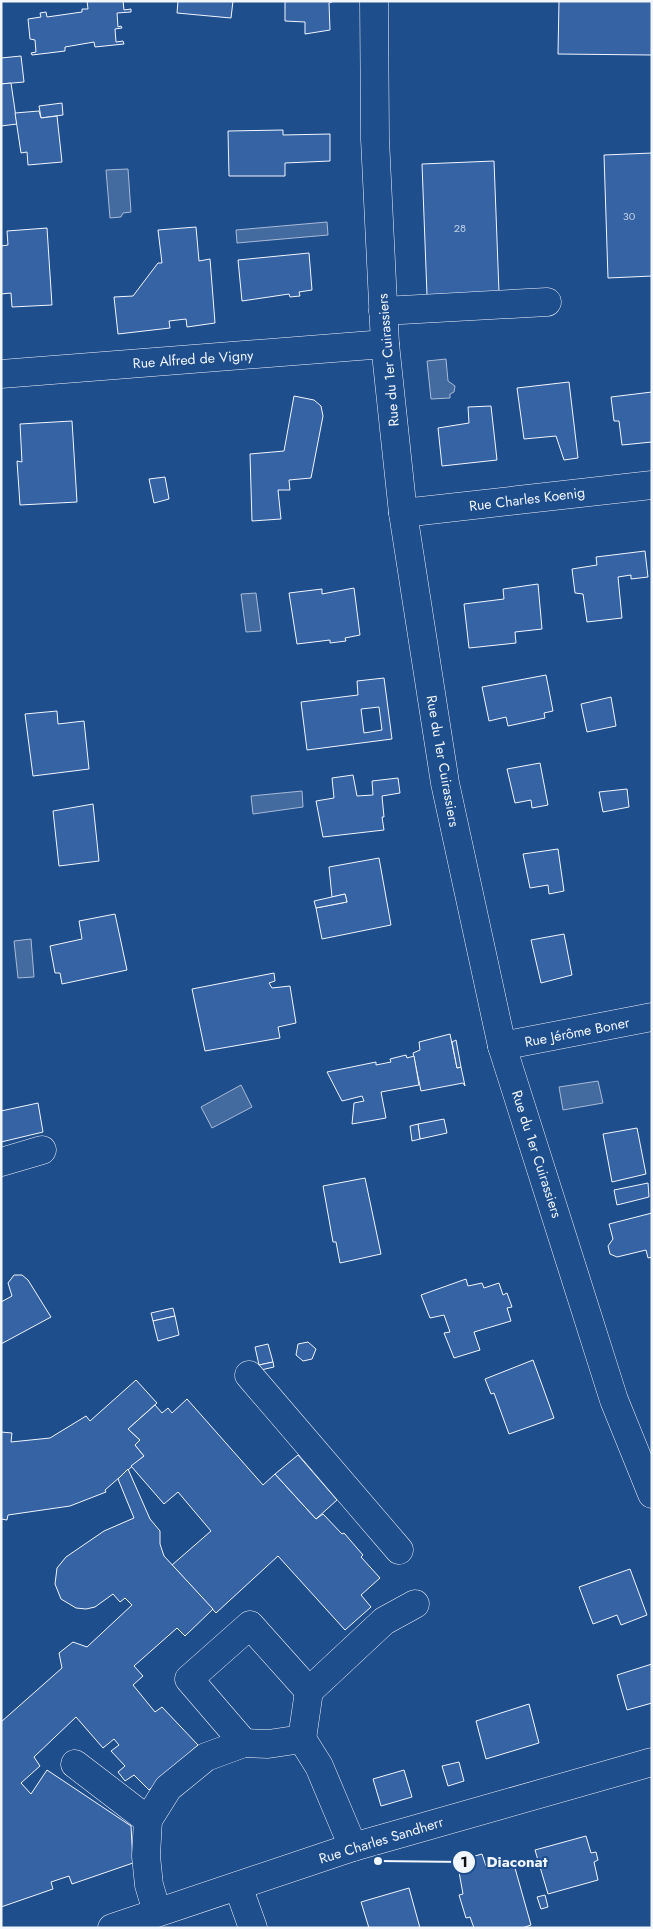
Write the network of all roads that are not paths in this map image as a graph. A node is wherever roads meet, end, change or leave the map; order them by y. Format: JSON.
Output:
{"nodes":[{"id":1,"x":374,"y":1,"type":"edge"},
{"id":2,"x":547,"y":302,"type":"dead end"},
{"id":3,"x":383,"y":311,"type":"junction"},
{"id":4,"x":384,"y":344,"type":"junction"},
{"id":5,"x":1,"y":374,"type":"edge"},
{"id":6,"x":652,"y":484,"type":"edge"},
{"id":7,"x":403,"y":514,"type":"junction"},
{"id":8,"x":652,"y":1017,"type":"edge"},
{"id":9,"x":502,"y":1046,"type":"junction"},
{"id":10,"x":42,"y":1150,"type":"dead end"},
{"id":11,"x":1,"y":1162,"type":"edge"},
{"id":12,"x":249,"y":1375,"type":"dead end"},
{"id":13,"x":652,"y":1494,"type":"edge"},
{"id":14,"x":399,"y":1550,"type":"dead end"},
{"id":15,"x":415,"y":1604,"type":"dead end"},
{"id":16,"x":309,"y":1691,"type":"junction"},
{"id":17,"x":302,"y":1739,"type":"junction"},
{"id":18,"x":244,"y":1743,"type":"junction"},
{"id":19,"x":652,"y":1762,"type":"edge"},
{"id":20,"x":75,"y":1764,"type":"dead end"},
{"id":21,"x":148,"y":1820,"type":"junction"},
{"id":22,"x":353,"y":1847,"type":"junction"},
{"id":23,"x":238,"y":1886,"type":"junction"},
{"id":24,"x":157,"y":1912,"type":"junction"},
{"id":25,"x":112,"y":1928,"type":"edge"},
{"id":26,"x":253,"y":1928,"type":"edge"}],
"edges":[{"from":1,"to":3,"type":"street","name":"Rue du 1er Cuirassiers"},
{"from":2,"to":3,"type":"street"},
{"from":3,"to":4,"type":"street","name":"Rue du 1er Cuirassiers"},
{"from":4,"to":5,"type":"street","name":"Rue Alfred de Vigny"},
{"from":4,"to":7,"type":"street","name":"Rue du 1er Cuirassiers"},
{"from":6,"to":7,"type":"street","name":"Rue Charles Koenig"},
{"from":7,"to":9,"type":"street","name":"Rue du 1er Cuirassiers"},
{"from":8,"to":9,"type":"street","name":"Rue Jérôme Boner"},
{"from":9,"to":13,"type":"street","name":"Rue du 1er Cuirassiers"},
{"from":10,"to":11,"type":"street"},
{"from":12,"to":14,"type":"street"},
{"from":15,"to":16,"type":"street"},
{"from":16,"to":17,"type":"street"},
{"from":16,"to":18,"type":"street"},
{"from":17,"to":18,"type":"street"},
{"from":17,"to":22,"type":"street"},
{"from":18,"to":21,"type":"street"},
{"from":19,"to":22,"type":"street","name":"Rue Charles Sandherr"},
{"from":20,"to":21,"type":"street"},
{"from":21,"to":24,"type":"street"},
{"from":22,"to":23,"type":"street","name":"Rue Charles Sandherr"},
{"from":23,"to":24,"type":"street","name":"Rue Charles Sandherr"},
{"from":23,"to":26,"type":"street"},
{"from":24,"to":25,"type":"street","name":"Rue Charles Sandherr"}]}
